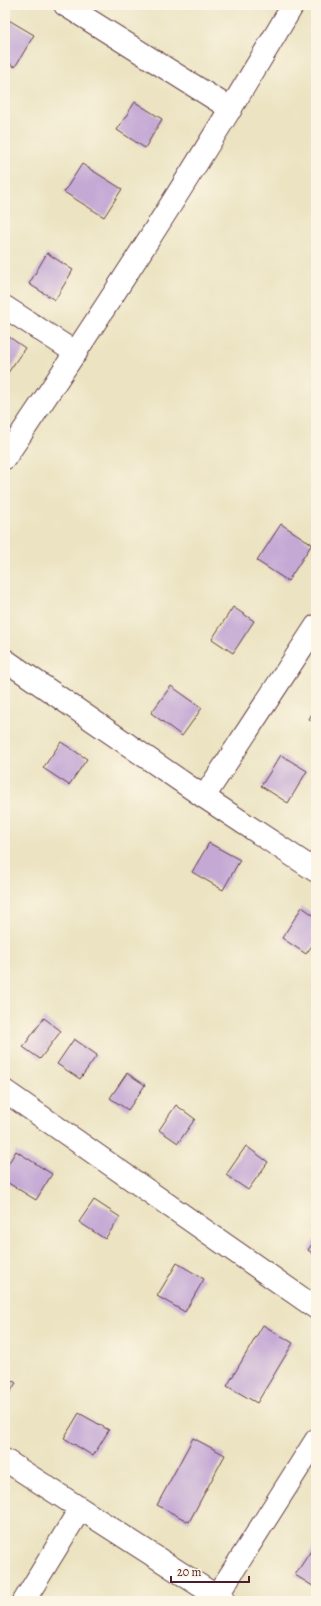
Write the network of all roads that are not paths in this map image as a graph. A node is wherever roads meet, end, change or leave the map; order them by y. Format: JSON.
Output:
{"nodes":[{"id":1,"x":64,"y":5,"type":"edge"},
{"id":2,"x":293,"y":5,"type":"edge"},
{"id":3,"x":232,"y":110,"type":"junction"},
{"id":4,"x":5,"y":307,"type":"edge"},
{"id":5,"x":76,"y":353,"type":"junction"},
{"id":6,"x":5,"y":458,"type":"edge"},
{"id":7,"x":316,"y":626,"type":"edge"},
{"id":8,"x":5,"y":660,"type":"edge"},
{"id":9,"x":204,"y":797,"type":"junction"},
{"id":10,"x":316,"y":871,"type":"edge"},
{"id":11,"x":5,"y":1091,"type":"edge"},
{"id":12,"x":316,"y":1308,"type":"edge"},
{"id":13,"x":316,"y":1440,"type":"edge"},
{"id":14,"x":5,"y":1460,"type":"edge"},
{"id":15,"x":80,"y":1508,"type":"junction"},
{"id":16,"x":221,"y":1599,"type":"edge"},
{"id":17,"x":24,"y":1601,"type":"edge"}],
"edges":[{"from":1,"to":3,"type":"street"},
{"from":2,"to":3,"type":"street"},
{"from":3,"to":5,"type":"street"},
{"from":4,"to":5,"type":"street"},
{"from":5,"to":6,"type":"street"},
{"from":7,"to":9,"type":"street"},
{"from":8,"to":9,"type":"street"},
{"from":9,"to":10,"type":"street"},
{"from":11,"to":12,"type":"street"},
{"from":13,"to":16,"type":"street"},
{"from":14,"to":15,"type":"street"},
{"from":15,"to":16,"type":"street"},
{"from":15,"to":17,"type":"street"}]}
